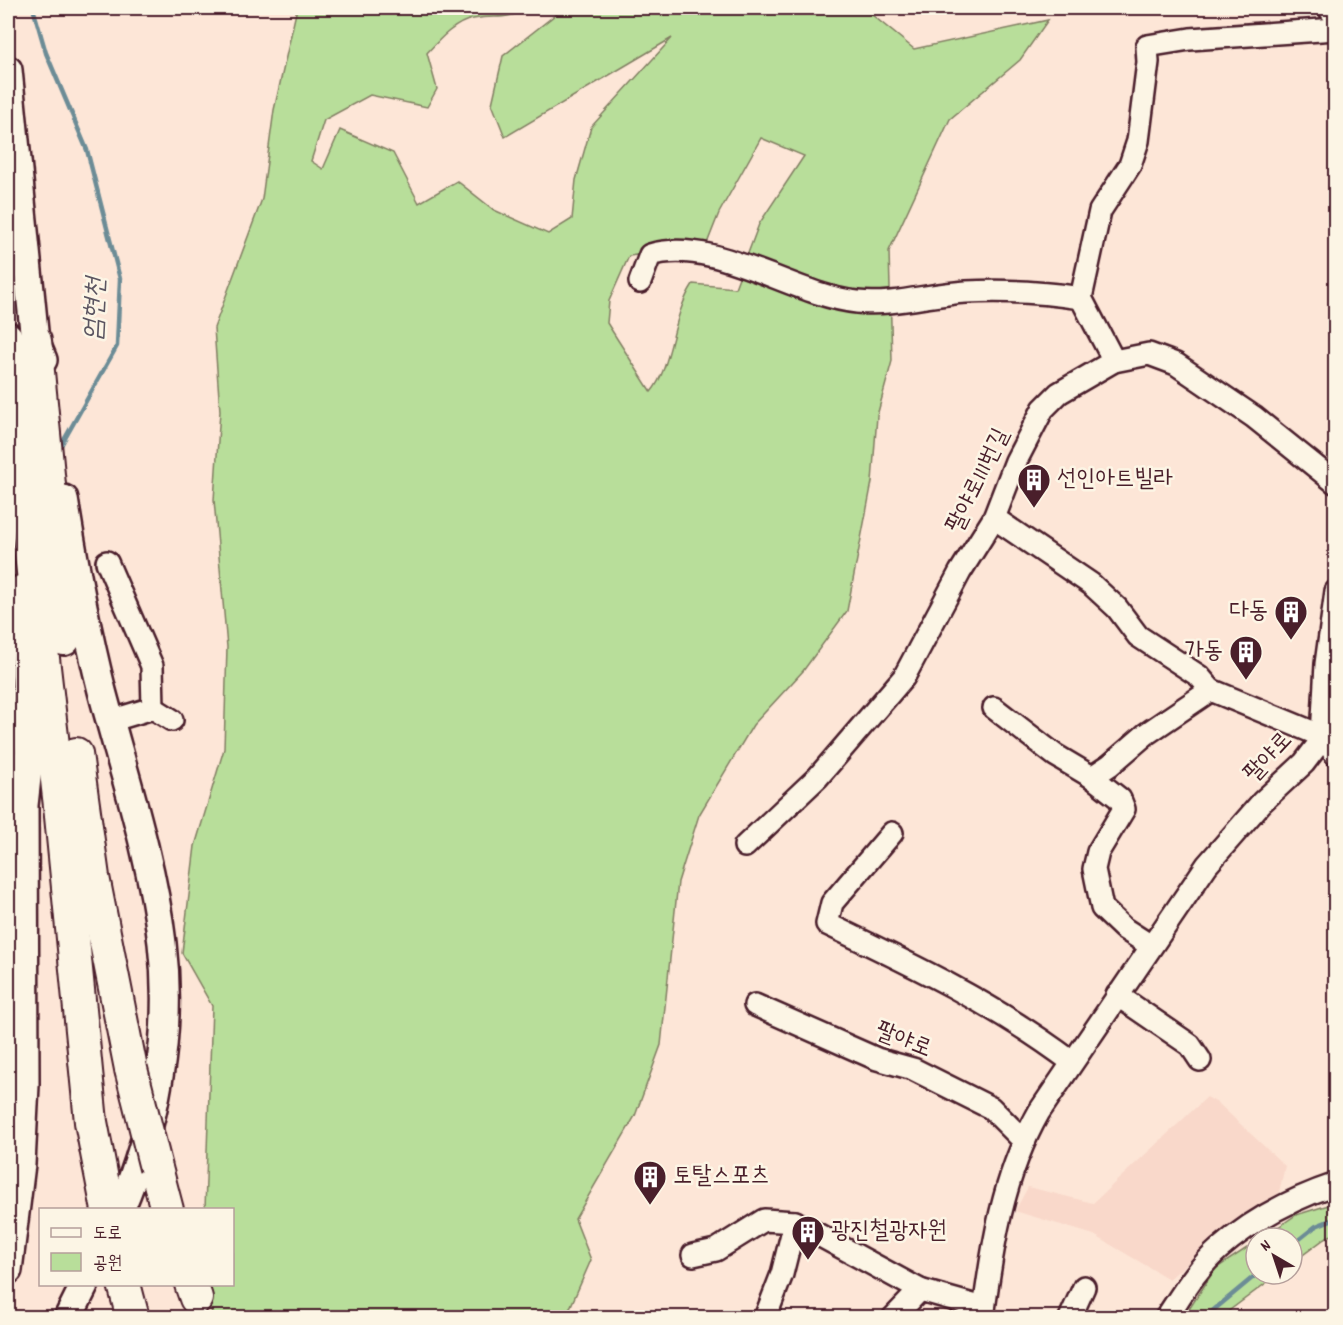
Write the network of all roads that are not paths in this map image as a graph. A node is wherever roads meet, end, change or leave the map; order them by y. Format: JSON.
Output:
{"nodes":[{"id":1,"x":1329,"y":8,"type":"edge"},
{"id":2,"x":1335,"y":18,"type":"edge"},
{"id":3,"x":1335,"y":29,"type":"edge"},
{"id":4,"x":8,"y":70,"type":"edge"},
{"id":5,"x":640,"y":282,"type":"dead end"},
{"id":6,"x":1081,"y":298,"type":"junction"},
{"id":7,"x":31,"y":352,"type":"edge"},
{"id":8,"x":1114,"y":361,"type":"junction"},
{"id":9,"x":17,"y":433,"type":"joint"},
{"id":10,"x":1335,"y":483,"type":"edge"},
{"id":11,"x":994,"y":518,"type":"junction"},
{"id":12,"x":63,"y":548,"type":"junction"},
{"id":13,"x":107,"y":562,"type":"dead end"},
{"id":14,"x":1335,"y":591,"type":"edge"},
{"id":15,"x":31,"y":620,"type":"junction"},
{"id":16,"x":1211,"y":690,"type":"junction"},
{"id":17,"x":153,"y":708,"type":"junction"},
{"id":18,"x":994,"y":708,"type":"dead end"},
{"id":19,"x":172,"y":720,"type":"dead end"},
{"id":20,"x":110,"y":721,"type":"junction"},
{"id":21,"x":1329,"y":728,"type":"edge"},
{"id":22,"x":1335,"y":755,"type":"edge"},
{"id":23,"x":8,"y":760,"type":"edge"},
{"id":24,"x":1092,"y":777,"type":"junction"},
{"id":25,"x":24,"y":805,"type":"junction"},
{"id":26,"x":892,"y":833,"type":"dead end"},
{"id":27,"x":745,"y":846,"type":"dead end"},
{"id":28,"x":1151,"y":946,"type":"junction"},
{"id":29,"x":1117,"y":995,"type":"junction"},
{"id":30,"x":755,"y":1005,"type":"dead end"},
{"id":31,"x":1200,"y":1060,"type":"dead end"},
{"id":32,"x":1072,"y":1062,"type":"junction"},
{"id":33,"x":1023,"y":1140,"type":"junction"},
{"id":34,"x":1335,"y":1184,"type":"edge"},
{"id":35,"x":108,"y":1208,"type":"edge"},
{"id":36,"x":120,"y":1208,"type":"edge"},
{"id":37,"x":167,"y":1208,"type":"edge"},
{"id":38,"x":795,"y":1222,"type":"junction"},
{"id":39,"x":693,"y":1255,"type":"dead end"},
{"id":40,"x":8,"y":1270,"type":"edge"},
{"id":41,"x":84,"y":1286,"type":"edge"},
{"id":42,"x":125,"y":1286,"type":"edge"},
{"id":43,"x":1084,"y":1287,"type":"dead end"},
{"id":44,"x":921,"y":1290,"type":"junction"},
{"id":45,"x":975,"y":1312,"type":"edge"},
{"id":46,"x":68,"y":1317,"type":"edge"},
{"id":47,"x":133,"y":1317,"type":"edge"},
{"id":48,"x":765,"y":1317,"type":"edge"},
{"id":49,"x":893,"y":1317,"type":"edge"},
{"id":50,"x":1070,"y":1317,"type":"edge"},
{"id":51,"x":1166,"y":1317,"type":"edge"}],
"edges":[{"from":1,"to":2,"type":"street"},
{"from":3,"to":6,"type":"street"},
{"from":4,"to":7,"type":"main road"},
{"from":5,"to":6,"type":"street"},
{"from":6,"to":8,"type":"street"},
{"from":7,"to":9,"type":"main road"},
{"from":7,"to":12,"type":"highway"},
{"from":8,"to":10,"type":"street","name":"팔야로111번길"},
{"from":8,"to":11,"type":"street","name":"팔야로111번길"},
{"from":9,"to":15,"type":"highway"},
{"from":11,"to":16,"type":"street","name":"팔야로"},
{"from":11,"to":27,"type":"street","name":"팔야로111번길"},
{"from":12,"to":20,"type":"main road"},
{"from":12,"to":37,"type":"highway","bridge":true},
{"from":13,"to":17,"type":"street"},
{"from":14,"to":21,"type":"street"},
{"from":15,"to":25,"type":"main road"},
{"from":15,"to":35,"type":"highway"},
{"from":16,"to":21,"type":"street","name":"팔야로"},
{"from":16,"to":24,"type":"street"},
{"from":17,"to":19,"type":"street"},
{"from":17,"to":20,"type":"street"},
{"from":18,"to":24,"type":"street"},
{"from":20,"to":36,"type":"main road"},
{"from":21,"to":22,"type":"street"},
{"from":21,"to":28,"type":"street","name":"팔야로"},
{"from":23,"to":25,"type":"street"},
{"from":24,"to":28,"type":"street"},
{"from":25,"to":40,"type":"main road"},
{"from":26,"to":32,"type":"street"},
{"from":28,"to":29,"type":"street","name":"팔야로"},
{"from":29,"to":31,"type":"street"},
{"from":29,"to":32,"type":"street","name":"팔야로"},
{"from":30,"to":33,"type":"street","name":"팔야로"},
{"from":32,"to":33,"type":"street","name":"팔야로"},
{"from":33,"to":45,"type":"street","name":"팔야로"},
{"from":34,"to":51,"type":"street"},
{"from":38,"to":39,"type":"street","name":"팔야로"},
{"from":38,"to":44,"type":"street","name":"팔야로"},
{"from":38,"to":48,"type":"street"},
{"from":41,"to":46,"type":"main road"},
{"from":42,"to":47,"type":"highway"},
{"from":43,"to":50,"type":"street"},
{"from":44,"to":45,"type":"street","name":"팔야로"},
{"from":44,"to":49,"type":"street"}]}
